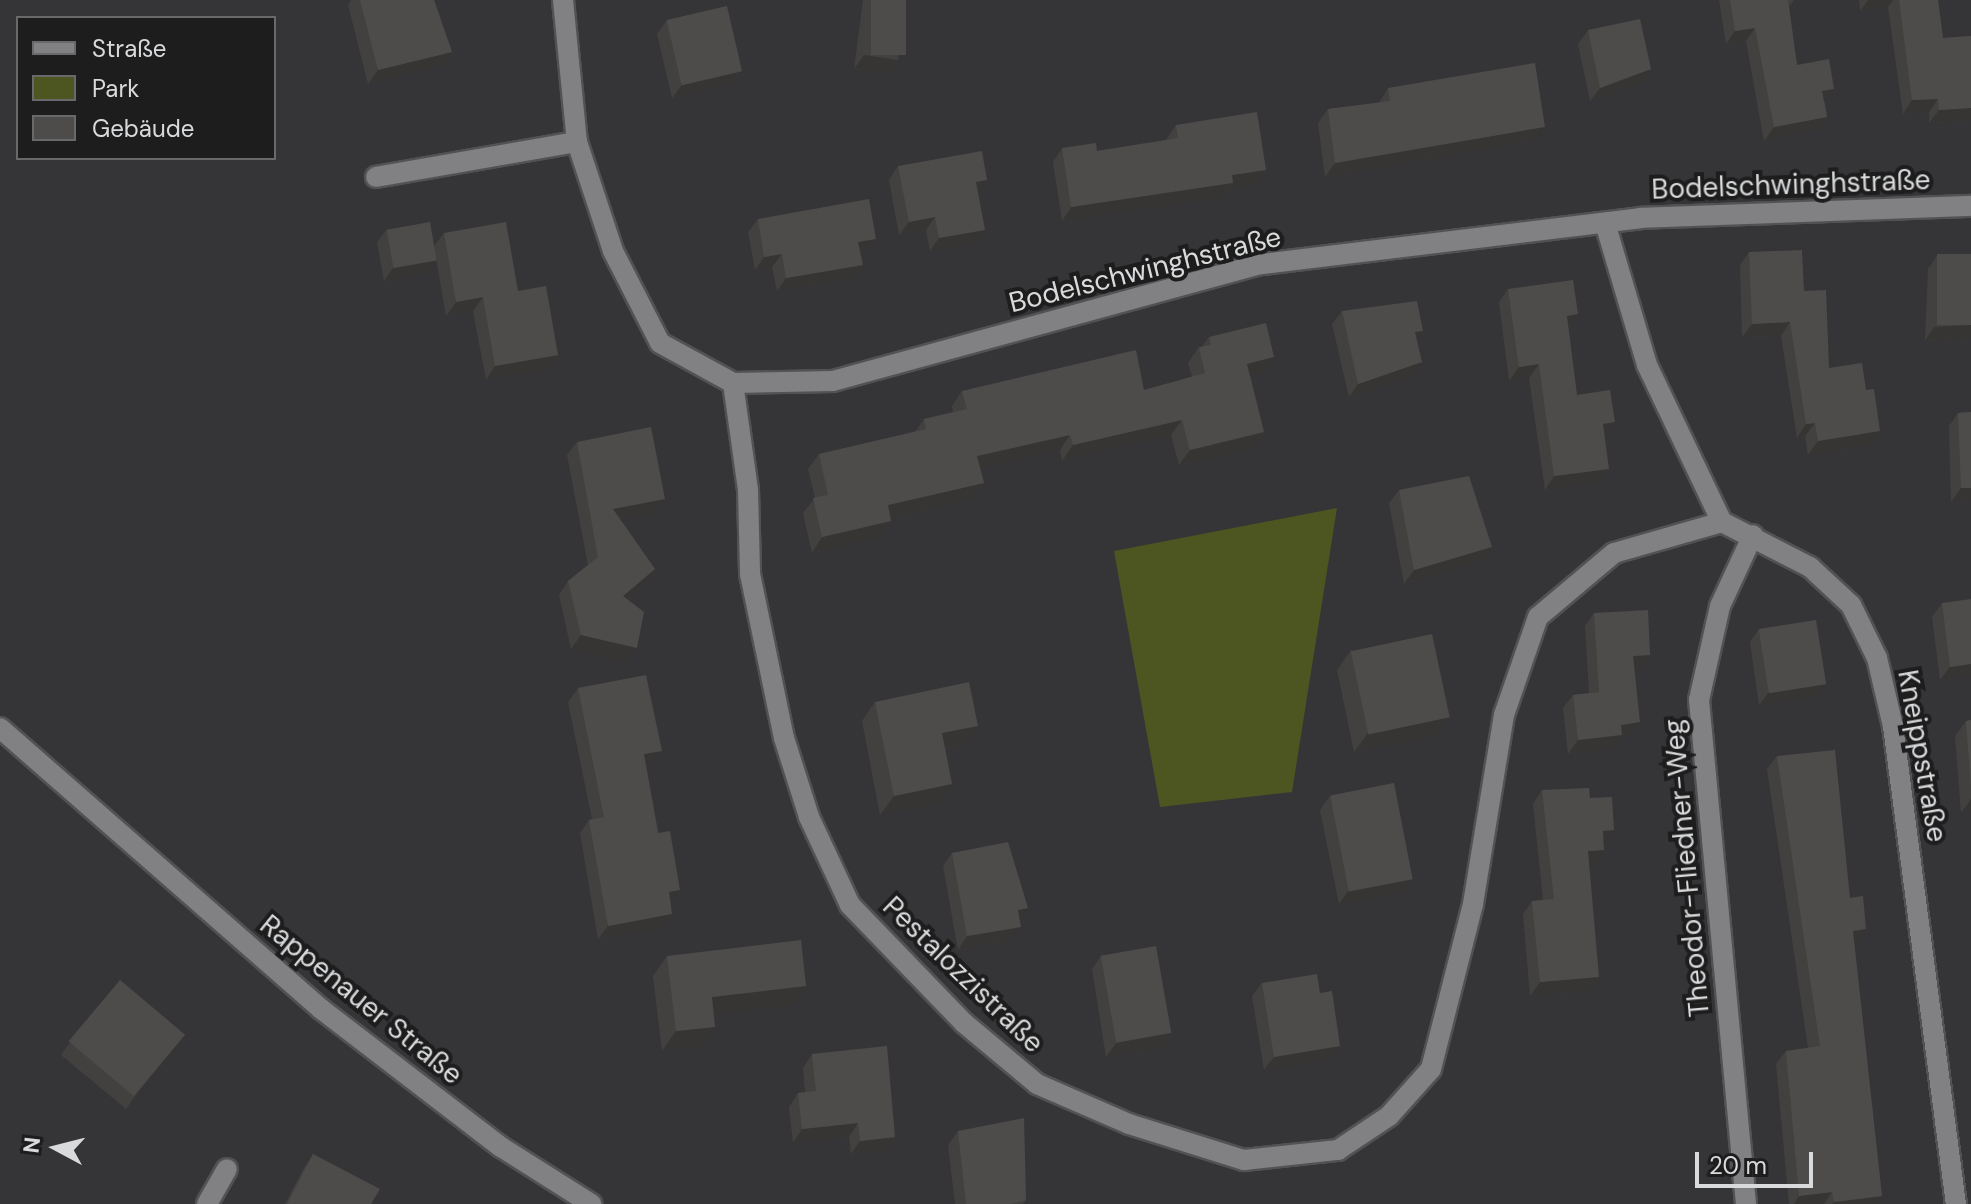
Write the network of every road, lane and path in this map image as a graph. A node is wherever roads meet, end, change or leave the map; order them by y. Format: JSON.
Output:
{"nodes":[{"id":1,"x":563,"y":0,"type":"edge"},
{"id":2,"x":577,"y":142,"type":"junction"},
{"id":3,"x":376,"y":177,"type":"dead end"},
{"id":4,"x":1971,"y":206,"type":"edge"},
{"id":5,"x":1605,"y":223,"type":"junction"},
{"id":6,"x":733,"y":383,"type":"junction"},
{"id":7,"x":1722,"y":522,"type":"junction"},
{"id":8,"x":1753,"y":535,"type":"junction"},
{"id":9,"x":0,"y":728,"type":"edge"},
{"id":10,"x":227,"y":1169,"type":"dead end"},
{"id":11,"x":207,"y":1204,"type":"edge"},
{"id":12,"x":591,"y":1204,"type":"edge"},
{"id":13,"x":1746,"y":1204,"type":"edge"},
{"id":14,"x":1956,"y":1204,"type":"edge"}],
"edges":[{"from":1,"to":2,"type":"street","name":"Bodelschwinghstraße"},
{"from":2,"to":3,"type":"street"},
{"from":2,"to":6,"type":"street","name":"Bodelschwinghstraße"},
{"from":4,"to":5,"type":"street","name":"Bodelschwinghstraße"},
{"from":5,"to":6,"type":"street","name":"Bodelschwinghstraße"},
{"from":5,"to":7,"type":"street"},
{"from":6,"to":7,"type":"street","name":"Pestalozzistraße"},
{"from":7,"to":8,"type":"street","name":"Kneippstraße"},
{"from":8,"to":13,"type":"street","name":"Theodor-Fliedner-Weg"},
{"from":8,"to":14,"type":"street","name":"Kneippstraße"},
{"from":9,"to":12,"type":"street","name":"Rappenauer Straße"},
{"from":10,"to":11,"type":"street"}]}
